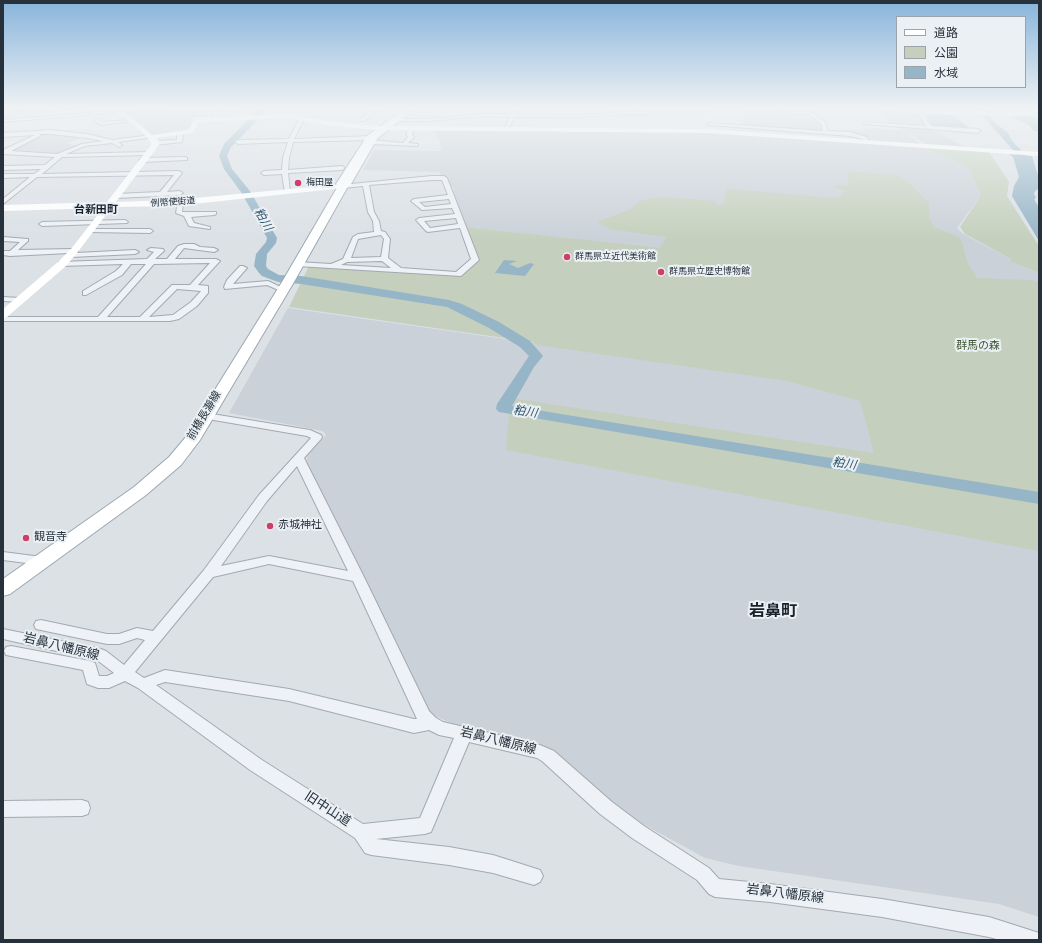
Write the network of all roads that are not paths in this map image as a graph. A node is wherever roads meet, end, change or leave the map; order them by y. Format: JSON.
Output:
{"nodes":[{"id":1,"x":69,"y":152,"type":"edge"},
{"id":2,"x":147,"y":152,"type":"edge"},
{"id":3,"x":288,"y":152,"type":"edge"},
{"id":4,"x":363,"y":152,"type":"edge"},
{"id":5,"x":1005,"y":152,"type":"edge"},
{"id":6,"x":3,"y":153,"type":"edge"},
{"id":7,"x":1038,"y":154,"type":"edge"},
{"id":8,"x":99,"y":155,"type":"junction"},
{"id":9,"x":60,"y":156,"type":"junction"},
{"id":10,"x":144,"y":157,"type":"junction"},
{"id":11,"x":185,"y":159,"type":"dead end"},
{"id":12,"x":46,"y":167,"type":"junction"},
{"id":13,"x":3,"y":168,"type":"edge"},
{"id":14,"x":342,"y":168,"type":"dead end"},
{"id":15,"x":285,"y":171,"type":"junction"},
{"id":16,"x":264,"y":173,"type":"dead end"},
{"id":17,"x":80,"y":174,"type":"junction"},
{"id":18,"x":132,"y":174,"type":"junction"},
{"id":19,"x":36,"y":175,"type":"junction"},
{"id":20,"x":3,"y":176,"type":"edge"},
{"id":21,"x":366,"y":184,"type":"junction"},
{"id":22,"x":343,"y":186,"type":"junction"},
{"id":23,"x":287,"y":192,"type":"junction"},
{"id":24,"x":180,"y":193,"type":"dead end"},
{"id":25,"x":162,"y":194,"type":"junction"},
{"id":26,"x":116,"y":196,"type":"junction"},
{"id":27,"x":450,"y":197,"type":"junction"},
{"id":28,"x":3,"y":202,"type":"edge"},
{"id":29,"x":180,"y":203,"type":"junction"},
{"id":30,"x":108,"y":206,"type":"junction"},
{"id":31,"x":454,"y":206,"type":"junction"},
{"id":32,"x":3,"y":208,"type":"edge"},
{"id":33,"x":214,"y":213,"type":"dead end"},
{"id":34,"x":187,"y":215,"type":"junction"},
{"id":35,"x":458,"y":216,"type":"junction"},
{"id":36,"x":125,"y":222,"type":"dead end"},
{"id":37,"x":42,"y":224,"type":"dead end"},
{"id":38,"x":462,"y":226,"type":"junction"},
{"id":39,"x":93,"y":227,"type":"junction"},
{"id":40,"x":208,"y":228,"type":"dead end"},
{"id":41,"x":150,"y":231,"type":"dead end"},
{"id":42,"x":378,"y":233,"type":"junction"},
{"id":43,"x":3,"y":239,"type":"edge"},
{"id":44,"x":151,"y":250,"type":"dead end"},
{"id":45,"x":214,"y":250,"type":"dead end"},
{"id":46,"x":135,"y":252,"type":"dead end"},
{"id":47,"x":3,"y":253,"type":"edge"},
{"id":48,"x":13,"y":253,"type":"junction"},
{"id":49,"x":73,"y":253,"type":"junction"},
{"id":50,"x":3,"y":259,"type":"edge"},
{"id":51,"x":384,"y":259,"type":"junction"},
{"id":52,"x":346,"y":260,"type":"junction"},
{"id":53,"x":129,"y":262,"type":"junction"},
{"id":54,"x":150,"y":262,"type":"junction"},
{"id":55,"x":169,"y":262,"type":"junction"},
{"id":56,"x":62,"y":264,"type":"junction"},
{"id":57,"x":297,"y":264,"type":"junction"},
{"id":58,"x":331,"y":266,"type":"junction"},
{"id":59,"x":243,"y":268,"type":"dead end"},
{"id":60,"x":397,"y":270,"type":"junction"},
{"id":61,"x":288,"y":283,"type":"junction"},
{"id":62,"x":192,"y":287,"type":"junction"},
{"id":63,"x":86,"y":293,"type":"dead end"},
{"id":64,"x":3,"y":299,"type":"edge"},
{"id":65,"x":20,"y":300,"type":"junction"},
{"id":66,"x":3,"y":315,"type":"edge"},
{"id":67,"x":3,"y":319,"type":"edge"},
{"id":68,"x":142,"y":319,"type":"junction"},
{"id":69,"x":99,"y":320,"type":"junction"},
{"id":70,"x":206,"y":416,"type":"junction"},
{"id":71,"x":298,"y":457,"type":"junction"},
{"id":72,"x":3,"y":556,"type":"edge"},
{"id":73,"x":42,"y":561,"type":"junction"},
{"id":74,"x":209,"y":573,"type":"junction"},
{"id":75,"x":358,"y":577,"type":"junction"},
{"id":76,"x":3,"y":589,"type":"edge"},
{"id":77,"x":41,"y":625,"type":"dead end"},
{"id":78,"x":3,"y":634,"type":"edge"},
{"id":79,"x":156,"y":637,"type":"junction"},
{"id":80,"x":11,"y":651,"type":"dead end"},
{"id":81,"x":125,"y":674,"type":"junction"},
{"id":82,"x":143,"y":684,"type":"junction"},
{"id":83,"x":431,"y":723,"type":"junction"},
{"id":84,"x":464,"y":734,"type":"junction"},
{"id":85,"x":82,"y":808,"type":"dead end"},
{"id":86,"x":3,"y":809,"type":"edge"},
{"id":87,"x":361,"y":832,"type":"junction"},
{"id":88,"x":534,"y":876,"type":"dead end"},
{"id":89,"x":1032,"y":940,"type":"edge"}],
"edges":[{"from":1,"to":9,"type":"street"},
{"from":2,"to":10,"type":"street"},
{"from":3,"to":15,"type":"street"},
{"from":4,"to":22,"type":"main road","name":"前橋長瀞線"},
{"from":5,"to":7,"type":"street"},
{"from":6,"to":9,"type":"street"},
{"from":8,"to":9,"type":"street"},
{"from":8,"to":10,"type":"street"},
{"from":8,"to":17,"type":"street"},
{"from":9,"to":12,"type":"street"},
{"from":10,"to":11,"type":"street"},
{"from":10,"to":18,"type":"street"},
{"from":12,"to":13,"type":"street"},
{"from":12,"to":19,"type":"street"},
{"from":14,"to":15,"type":"street"},
{"from":15,"to":16,"type":"street"},
{"from":15,"to":23,"type":"street"},
{"from":17,"to":18,"type":"street"},
{"from":17,"to":19,"type":"street"},
{"from":18,"to":25,"type":"street"},
{"from":18,"to":26,"type":"street"},
{"from":19,"to":20,"type":"street"},
{"from":19,"to":28,"type":"street"},
{"from":21,"to":22,"type":"street"},
{"from":21,"to":27,"type":"street"},
{"from":21,"to":42,"type":"street"},
{"from":22,"to":23,"type":"street","name":"例幣使街道"},
{"from":22,"to":57,"type":"main road","name":"前橋長瀞線"},
{"from":23,"to":29,"type":"street","name":"例幣使街道"},
{"from":24,"to":25,"type":"street"},
{"from":25,"to":26,"type":"street"},
{"from":26,"to":30,"type":"street"},
{"from":27,"to":31,"type":"street"},
{"from":27,"to":31,"type":"street"},
{"from":29,"to":30,"type":"street","name":"例幣使街道"},
{"from":29,"to":34,"type":"street"},
{"from":30,"to":32,"type":"street","name":"例幣使街道"},
{"from":30,"to":39,"type":"street"},
{"from":31,"to":35,"type":"street"},
{"from":33,"to":34,"type":"street"},
{"from":34,"to":40,"type":"street"},
{"from":35,"to":38,"type":"street"},
{"from":35,"to":38,"type":"street"},
{"from":36,"to":39,"type":"street"},
{"from":37,"to":39,"type":"street"},
{"from":38,"to":60,"type":"street"},
{"from":39,"to":41,"type":"street"},
{"from":39,"to":49,"type":"street"},
{"from":42,"to":51,"type":"street"},
{"from":42,"to":52,"type":"street"},
{"from":43,"to":48,"type":"street"},
{"from":44,"to":54,"type":"street"},
{"from":45,"to":55,"type":"street"},
{"from":46,"to":49,"type":"street"},
{"from":47,"to":48,"type":"street"},
{"from":48,"to":49,"type":"street"},
{"from":48,"to":50,"type":"street"},
{"from":49,"to":56,"type":"street"},
{"from":51,"to":52,"type":"street"},
{"from":51,"to":60,"type":"street"},
{"from":52,"to":58,"type":"street"},
{"from":53,"to":54,"type":"street"},
{"from":53,"to":56,"type":"street"},
{"from":53,"to":63,"type":"street"},
{"from":54,"to":55,"type":"street"},
{"from":54,"to":69,"type":"street"},
{"from":55,"to":62,"type":"street"},
{"from":56,"to":65,"type":"street"},
{"from":57,"to":58,"type":"street"},
{"from":57,"to":61,"type":"main road","name":"前橋長瀞線"},
{"from":58,"to":60,"type":"street"},
{"from":59,"to":61,"type":"street"},
{"from":61,"to":70,"type":"main road","name":"前橋長瀞線"},
{"from":62,"to":68,"type":"street"},
{"from":62,"to":68,"type":"street"},
{"from":64,"to":65,"type":"street"},
{"from":65,"to":66,"type":"street"},
{"from":67,"to":69,"type":"street"},
{"from":68,"to":69,"type":"street"},
{"from":70,"to":71,"type":"street"},
{"from":70,"to":73,"type":"main road","name":"前橋長瀞線"},
{"from":71,"to":74,"type":"street"},
{"from":71,"to":75,"type":"street"},
{"from":72,"to":73,"type":"street"},
{"from":73,"to":76,"type":"main road","name":"前橋長瀞線"},
{"from":74,"to":75,"type":"street"},
{"from":74,"to":79,"type":"street"},
{"from":75,"to":83,"type":"street"},
{"from":77,"to":79,"type":"street"},
{"from":78,"to":81,"type":"street","name":"岩鼻八幡原線"},
{"from":79,"to":81,"type":"street"},
{"from":80,"to":81,"type":"street"},
{"from":81,"to":82,"type":"street","name":"岩鼻八幡原線"},
{"from":82,"to":83,"type":"street","name":"岩鼻八幡原線"},
{"from":82,"to":87,"type":"street","name":"旧中山道"},
{"from":83,"to":84,"type":"street","name":"岩鼻八幡原線"},
{"from":84,"to":87,"type":"street"},
{"from":84,"to":89,"type":"street","name":"岩鼻八幡原線"},
{"from":85,"to":86,"type":"street"},
{"from":87,"to":88,"type":"street","name":"旧中山道"}]}
